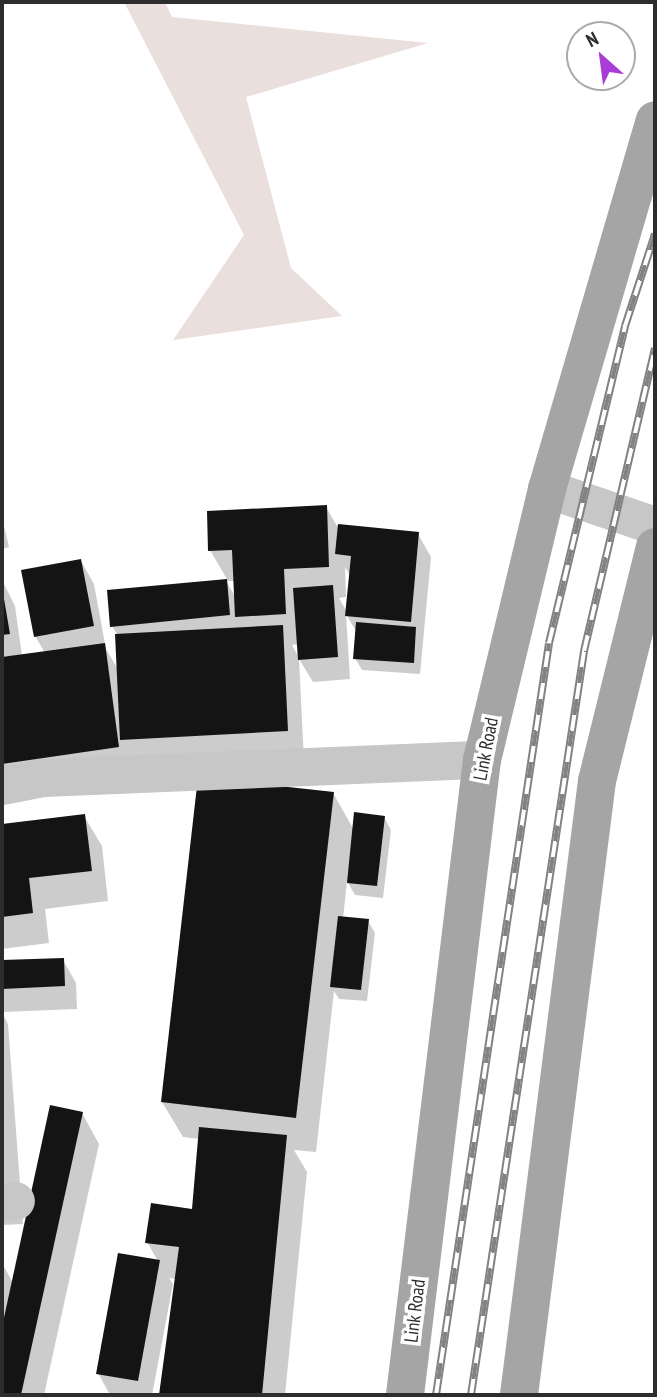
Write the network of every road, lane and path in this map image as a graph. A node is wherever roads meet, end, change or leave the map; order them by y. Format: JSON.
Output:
{"nodes":[{"id":1,"x":655,"y":120,"type":"edge"},
{"id":2,"x":547,"y":489,"type":"junction"},
{"id":3,"x":655,"y":526,"type":"edge"},
{"id":4,"x":655,"y":547,"type":"edge"},
{"id":5,"x":481,"y":760,"type":"junction"},
{"id":6,"x":2,"y":786,"type":"edge"},
{"id":7,"x":405,"y":1395,"type":"edge"},
{"id":8,"x":519,"y":1395,"type":"edge"}],
"edges":[{"from":1,"to":2,"type":"main road","name":"Link Road"},
{"from":2,"to":3,"type":"street"},
{"from":2,"to":5,"type":"main road","name":"Link Road"},
{"from":4,"to":8,"type":"main road"},
{"from":5,"to":6,"type":"street"},
{"from":5,"to":7,"type":"main road","name":"Link Road"}]}
